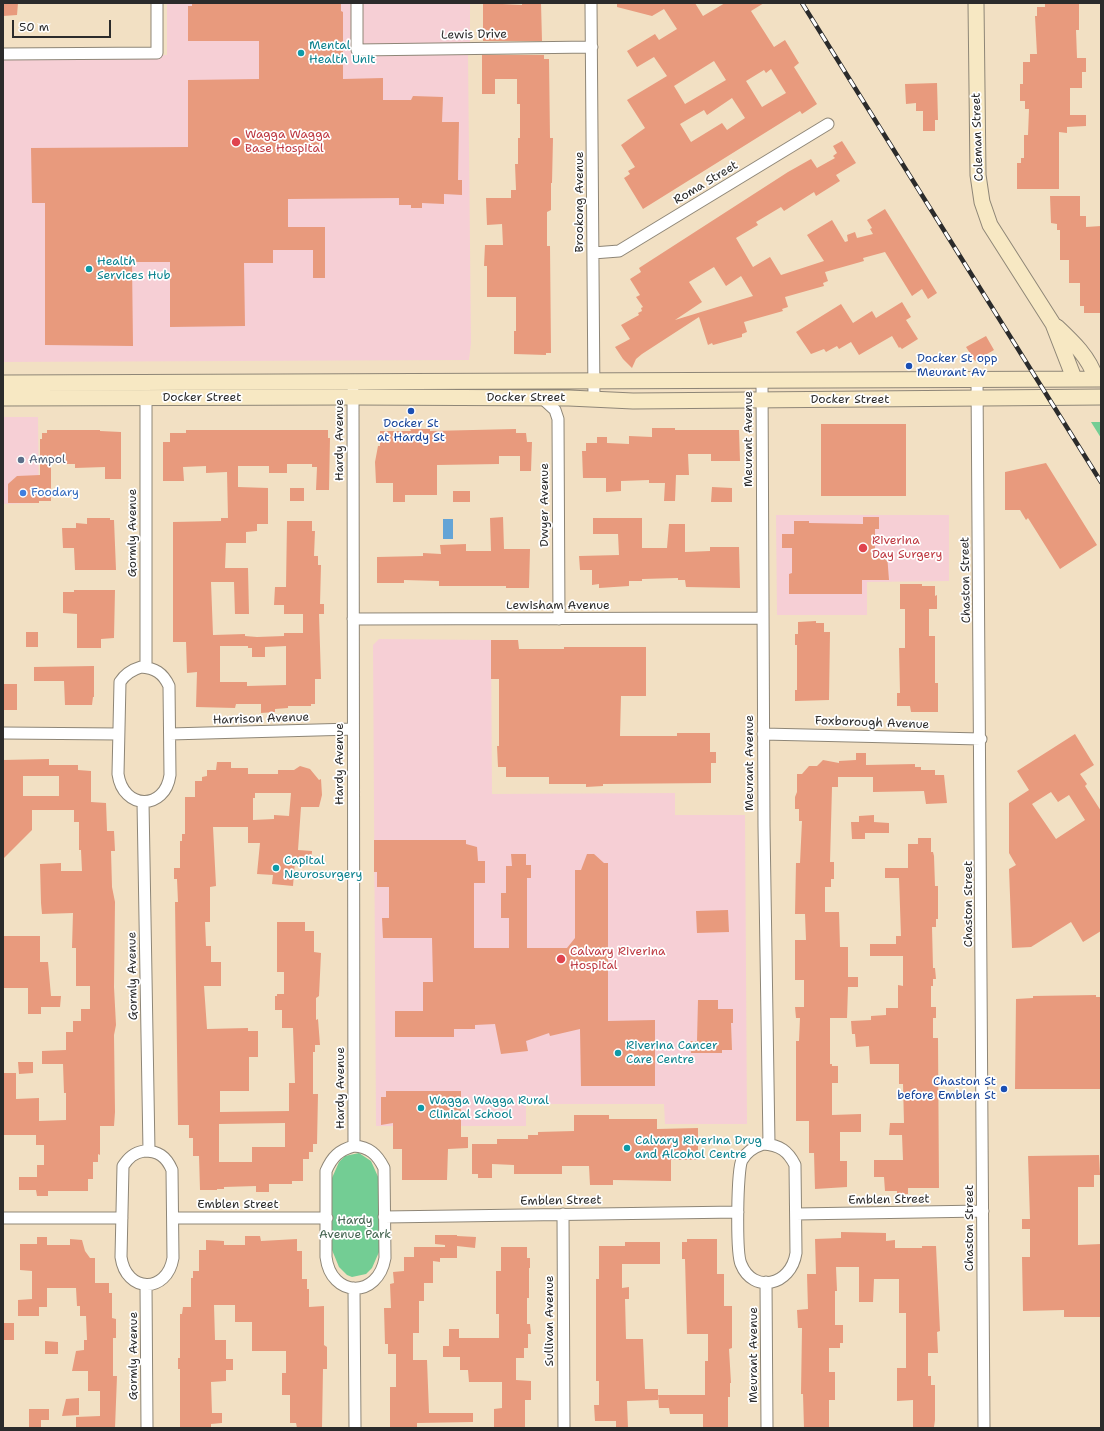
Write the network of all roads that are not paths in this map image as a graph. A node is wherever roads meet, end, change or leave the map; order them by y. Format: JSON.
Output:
{"nodes":[{"id":1,"x":157,"y":3,"type":"edge"},
{"id":2,"x":357,"y":3,"type":"edge"},
{"id":3,"x":592,"y":3,"type":"edge"},
{"id":4,"x":976,"y":3,"type":"edge"},
{"id":5,"x":592,"y":47,"type":"junction"},
{"id":6,"x":3,"y":54,"type":"edge"},
{"id":7,"x":828,"y":124,"type":"dead end"},
{"id":8,"x":593,"y":253,"type":"junction"},
{"id":9,"x":1053,"y":324,"type":"junction"},
{"id":10,"x":1074,"y":378,"type":"junction"},
{"id":11,"x":1098,"y":379,"type":"edge"},
{"id":12,"x":977,"y":380,"type":"junction"},
{"id":13,"x":762,"y":381,"type":"junction"},
{"id":14,"x":353,"y":382,"type":"junction"},
{"id":15,"x":594,"y":382,"type":"junction"},
{"id":16,"x":3,"y":383,"type":"edge"},
{"id":17,"x":353,"y":397,"type":"junction"},
{"id":18,"x":1101,"y":397,"type":"edge"},
{"id":19,"x":3,"y":398,"type":"edge"},
{"id":20,"x":146,"y":398,"type":"junction"},
{"id":21,"x":542,"y":398,"type":"junction"},
{"id":22,"x":978,"y":399,"type":"junction"},
{"id":23,"x":594,"y":400,"type":"junction"},
{"id":24,"x":762,"y":400,"type":"junction"},
{"id":25,"x":762,"y":618,"type":"junction"},
{"id":26,"x":353,"y":619,"type":"junction"},
{"id":27,"x":559,"y":619,"type":"junction"},
{"id":28,"x":146,"y":667,"type":"junction"},
{"id":29,"x":353,"y":729,"type":"junction"},
{"id":30,"x":3,"y":733,"type":"edge"},
{"id":31,"x":118,"y":734,"type":"junction"},
{"id":32,"x":170,"y":734,"type":"junction"},
{"id":33,"x":763,"y":734,"type":"junction"},
{"id":34,"x":981,"y":739,"type":"junction"},
{"id":35,"x":143,"y":802,"type":"junction"},
{"id":36,"x":769,"y":1144,"type":"junction"},
{"id":37,"x":354,"y":1146,"type":"junction"},
{"id":38,"x":149,"y":1151,"type":"junction"},
{"id":39,"x":984,"y":1211,"type":"junction"},
{"id":40,"x":738,"y":1212,"type":"junction"},
{"id":41,"x":563,"y":1214,"type":"junction"},
{"id":42,"x":796,"y":1214,"type":"junction"},
{"id":43,"x":384,"y":1217,"type":"junction"},
{"id":44,"x":3,"y":1218,"type":"edge"},
{"id":45,"x":122,"y":1218,"type":"junction"},
{"id":46,"x":173,"y":1218,"type":"junction"},
{"id":47,"x":327,"y":1218,"type":"junction"},
{"id":48,"x":766,"y":1282,"type":"junction"},
{"id":49,"x":146,"y":1285,"type":"junction"},
{"id":50,"x":354,"y":1288,"type":"junction"},
{"id":51,"x":147,"y":1428,"type":"edge"},
{"id":52,"x":356,"y":1428,"type":"edge"},
{"id":53,"x":564,"y":1428,"type":"edge"},
{"id":54,"x":767,"y":1428,"type":"edge"},
{"id":55,"x":984,"y":1428,"type":"edge"}],
"edges":[{"from":1,"to":6,"type":"street"},
{"from":2,"to":5,"type":"street","name":"Lewis Drive"},
{"from":3,"to":5,"type":"street","name":"Brookong Avenue"},
{"from":4,"to":9,"type":"main road","name":"Coleman Street"},
{"from":5,"to":8,"type":"street","name":"Brookong Avenue"},
{"from":7,"to":8,"type":"street","name":"Roma Street"},
{"from":8,"to":15,"type":"street","name":"Brookong Avenue"},
{"from":9,"to":10,"type":"main road","name":"Coleman Street"},
{"from":9,"to":11,"type":"main road","name":"Coleman Street"},
{"from":10,"to":11,"type":"main road","name":"Docker Street"},
{"from":10,"to":12,"type":"main road","name":"Docker Street"},
{"from":12,"to":13,"type":"main road","name":"Docker Street"},
{"from":12,"to":22,"type":"street","name":"Chaston Street"},
{"from":13,"to":15,"type":"main road","name":"Docker Street"},
{"from":13,"to":24,"type":"street","name":"Meurant Avenue"},
{"from":14,"to":15,"type":"main road","name":"Docker Street"},
{"from":14,"to":16,"type":"main road","name":"Docker Street"},
{"from":14,"to":17,"type":"street","name":"Hardy Avenue"},
{"from":15,"to":23,"type":"street","name":"Brookong Avenue"},
{"from":17,"to":20,"type":"main road","name":"Docker Street"},
{"from":17,"to":21,"type":"main road","name":"Docker Street"},
{"from":17,"to":26,"type":"street","name":"Hardy Avenue"},
{"from":18,"to":22,"type":"main road","name":"Docker Street"},
{"from":19,"to":20,"type":"main road","name":"Docker Street"},
{"from":20,"to":28,"type":"street","name":"Gormly Avenue"},
{"from":21,"to":23,"type":"main road","name":"Docker Street"},
{"from":21,"to":27,"type":"street","name":"Dwyer Avenue"},
{"from":22,"to":24,"type":"main road","name":"Docker Street"},
{"from":22,"to":34,"type":"street","name":"Chaston Street"},
{"from":23,"to":24,"type":"main road","name":"Docker Street"},
{"from":24,"to":25,"type":"street","name":"Meurant Avenue"},
{"from":25,"to":27,"type":"street","name":"Lewisham Avenue"},
{"from":25,"to":33,"type":"street","name":"Meurant Avenue"},
{"from":26,"to":27,"type":"street","name":"Lewisham Avenue"},
{"from":26,"to":29,"type":"street","name":"Hardy Avenue"},
{"from":28,"to":31,"type":"street"},
{"from":28,"to":32,"type":"street"},
{"from":29,"to":32,"type":"street","name":"Harrison Avenue"},
{"from":29,"to":37,"type":"street","name":"Hardy Avenue"},
{"from":30,"to":31,"type":"street"},
{"from":31,"to":35,"type":"street"},
{"from":32,"to":35,"type":"street"},
{"from":33,"to":34,"type":"street","name":"Foxborough Avenue"},
{"from":33,"to":36,"type":"street","name":"Meurant Avenue"},
{"from":34,"to":39,"type":"street","name":"Chaston Street"},
{"from":35,"to":38,"type":"street","name":"Gormly Avenue"},
{"from":36,"to":40,"type":"street"},
{"from":36,"to":42,"type":"street"},
{"from":37,"to":43,"type":"street"},
{"from":37,"to":47,"type":"street"},
{"from":38,"to":45,"type":"street"},
{"from":38,"to":46,"type":"street"},
{"from":39,"to":42,"type":"street","name":"Emblen Street"},
{"from":39,"to":55,"type":"street","name":"Chaston Street"},
{"from":40,"to":41,"type":"street","name":"Emblen Street"},
{"from":40,"to":48,"type":"street"},
{"from":41,"to":43,"type":"street","name":"Emblen Street"},
{"from":41,"to":53,"type":"street","name":"Sullivan Avenue"},
{"from":42,"to":48,"type":"street"},
{"from":43,"to":50,"type":"street"},
{"from":44,"to":45,"type":"street"},
{"from":45,"to":49,"type":"street"},
{"from":46,"to":47,"type":"street","name":"Emblen Street"},
{"from":46,"to":49,"type":"street"},
{"from":47,"to":50,"type":"street"},
{"from":48,"to":54,"type":"street","name":"Meurant Avenue"},
{"from":49,"to":51,"type":"street","name":"Gormly Avenue"},
{"from":50,"to":52,"type":"street"}]}
